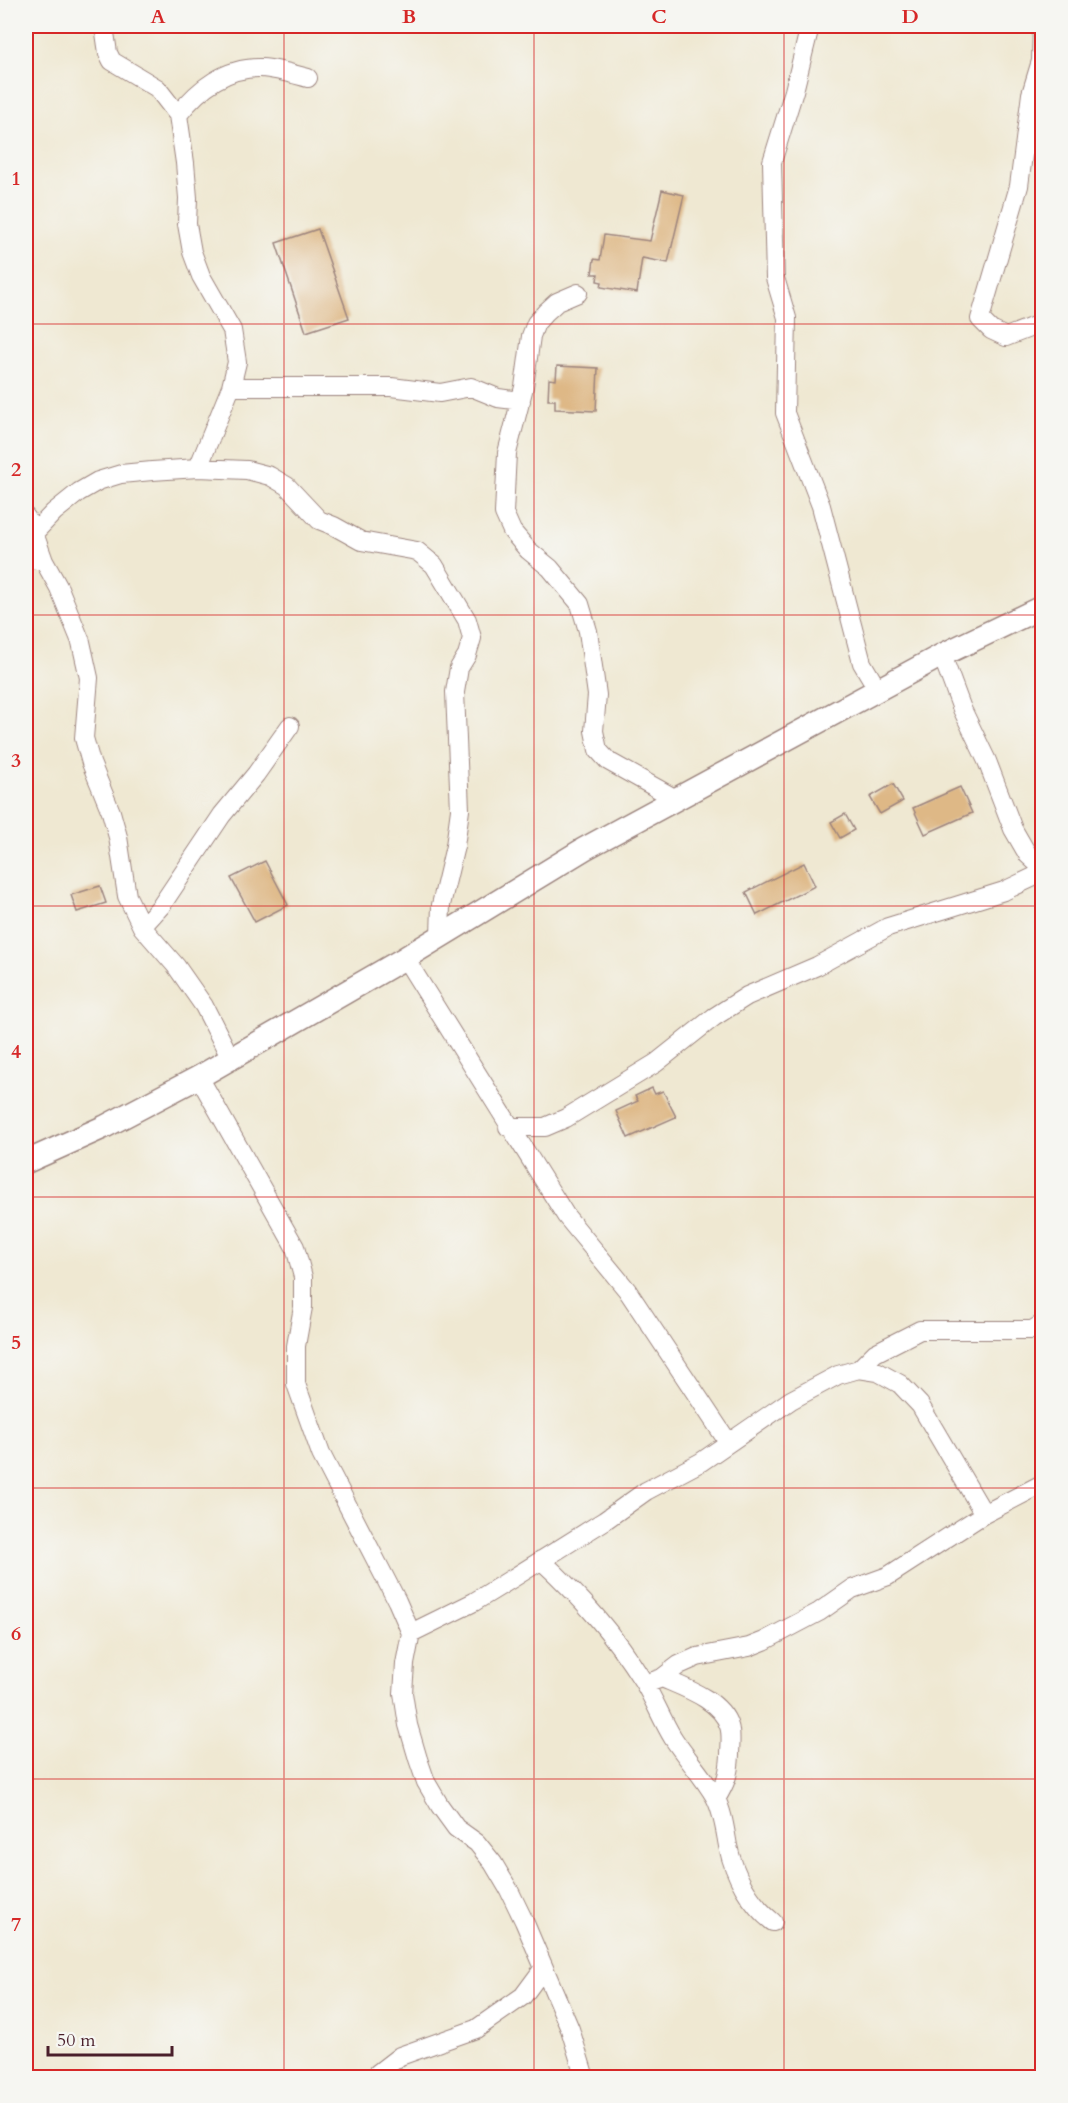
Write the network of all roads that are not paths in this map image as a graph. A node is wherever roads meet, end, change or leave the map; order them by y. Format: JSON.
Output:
{"nodes":[{"id":1,"x":104,"y":26,"type":"edge"},
{"id":2,"x":810,"y":26,"type":"edge"},
{"id":3,"x":1042,"y":26,"type":"edge"},
{"id":4,"x":1042,"y":61,"type":"edge"},
{"id":5,"x":308,"y":78,"type":"dead end"},
{"id":6,"x":178,"y":115,"type":"junction"},
{"id":7,"x":578,"y":292,"type":"dead end"},
{"id":8,"x":1042,"y":323,"type":"edge"},
{"id":9,"x":231,"y":387,"type":"junction"},
{"id":10,"x":498,"y":398,"type":"junction"},
{"id":11,"x":521,"y":401,"type":"junction"},
{"id":12,"x":515,"y":420,"type":"junction"},
{"id":13,"x":198,"y":468,"type":"junction"},
{"id":14,"x":26,"y":517,"type":"edge"},
{"id":15,"x":34,"y":533,"type":"junction"},
{"id":16,"x":26,"y":558,"type":"edge"},
{"id":17,"x":44,"y":561,"type":"junction"},
{"id":18,"x":1042,"y":607,"type":"edge"},
{"id":19,"x":942,"y":654,"type":"junction"},
{"id":20,"x":878,"y":690,"type":"junction"},
{"id":21,"x":290,"y":726,"type":"dead end"},
{"id":22,"x":676,"y":799,"type":"junction"},
{"id":23,"x":1042,"y":868,"type":"edge"},
{"id":24,"x":1042,"y":873,"type":"edge"},
{"id":25,"x":142,"y":927,"type":"junction"},
{"id":26,"x":440,"y":936,"type":"junction"},
{"id":27,"x":405,"y":958,"type":"junction"},
{"id":28,"x":231,"y":1059,"type":"junction"},
{"id":29,"x":199,"y":1077,"type":"junction"},
{"id":30,"x":508,"y":1126,"type":"junction"},
{"id":31,"x":26,"y":1162,"type":"edge"},
{"id":32,"x":1042,"y":1324,"type":"edge"},
{"id":33,"x":859,"y":1369,"type":"junction"},
{"id":34,"x":728,"y":1442,"type":"junction"},
{"id":35,"x":1042,"y":1484,"type":"edge"},
{"id":36,"x":984,"y":1514,"type":"junction"},
{"id":37,"x":541,"y":1560,"type":"junction"},
{"id":38,"x":411,"y":1633,"type":"junction"},
{"id":39,"x":653,"y":1681,"type":"junction"},
{"id":40,"x":716,"y":1799,"type":"junction"},
{"id":41,"x":773,"y":1922,"type":"dead end"},
{"id":42,"x":543,"y":1969,"type":"junction"},
{"id":43,"x":374,"y":2078,"type":"edge"},
{"id":44,"x":585,"y":2078,"type":"edge"}],
"edges":[{"from":1,"to":6,"type":"street"},
{"from":2,"to":20,"type":"street"},
{"from":3,"to":4,"type":"street"},
{"from":4,"to":8,"type":"street"},
{"from":5,"to":6,"type":"street"},
{"from":6,"to":9,"type":"street"},
{"from":7,"to":11,"type":"street"},
{"from":9,"to":10,"type":"street"},
{"from":9,"to":13,"type":"street"},
{"from":10,"to":11,"type":"street"},
{"from":10,"to":12,"type":"street"},
{"from":11,"to":12,"type":"street"},
{"from":12,"to":22,"type":"street"},
{"from":13,"to":15,"type":"street"},
{"from":13,"to":26,"type":"street"},
{"from":14,"to":15,"type":"street"},
{"from":15,"to":17,"type":"street"},
{"from":16,"to":17,"type":"street"},
{"from":17,"to":25,"type":"street"},
{"from":18,"to":19,"type":"street"},
{"from":19,"to":20,"type":"street"},
{"from":19,"to":23,"type":"street"},
{"from":20,"to":22,"type":"street"},
{"from":21,"to":25,"type":"street"},
{"from":22,"to":26,"type":"street"},
{"from":24,"to":30,"type":"street"},
{"from":25,"to":28,"type":"street"},
{"from":26,"to":27,"type":"street"},
{"from":27,"to":28,"type":"street"},
{"from":27,"to":30,"type":"street"},
{"from":28,"to":29,"type":"street"},
{"from":29,"to":31,"type":"street"},
{"from":29,"to":38,"type":"street"},
{"from":30,"to":34,"type":"street"},
{"from":32,"to":33,"type":"street"},
{"from":33,"to":34,"type":"street"},
{"from":33,"to":36,"type":"street"},
{"from":34,"to":37,"type":"street"},
{"from":35,"to":36,"type":"street"},
{"from":36,"to":39,"type":"street"},
{"from":37,"to":38,"type":"street"},
{"from":37,"to":39,"type":"street"},
{"from":38,"to":42,"type":"street"},
{"from":39,"to":40,"type":"street"},
{"from":39,"to":40,"type":"street"},
{"from":40,"to":41,"type":"street"},
{"from":42,"to":43,"type":"street"},
{"from":42,"to":44,"type":"street"}]}
